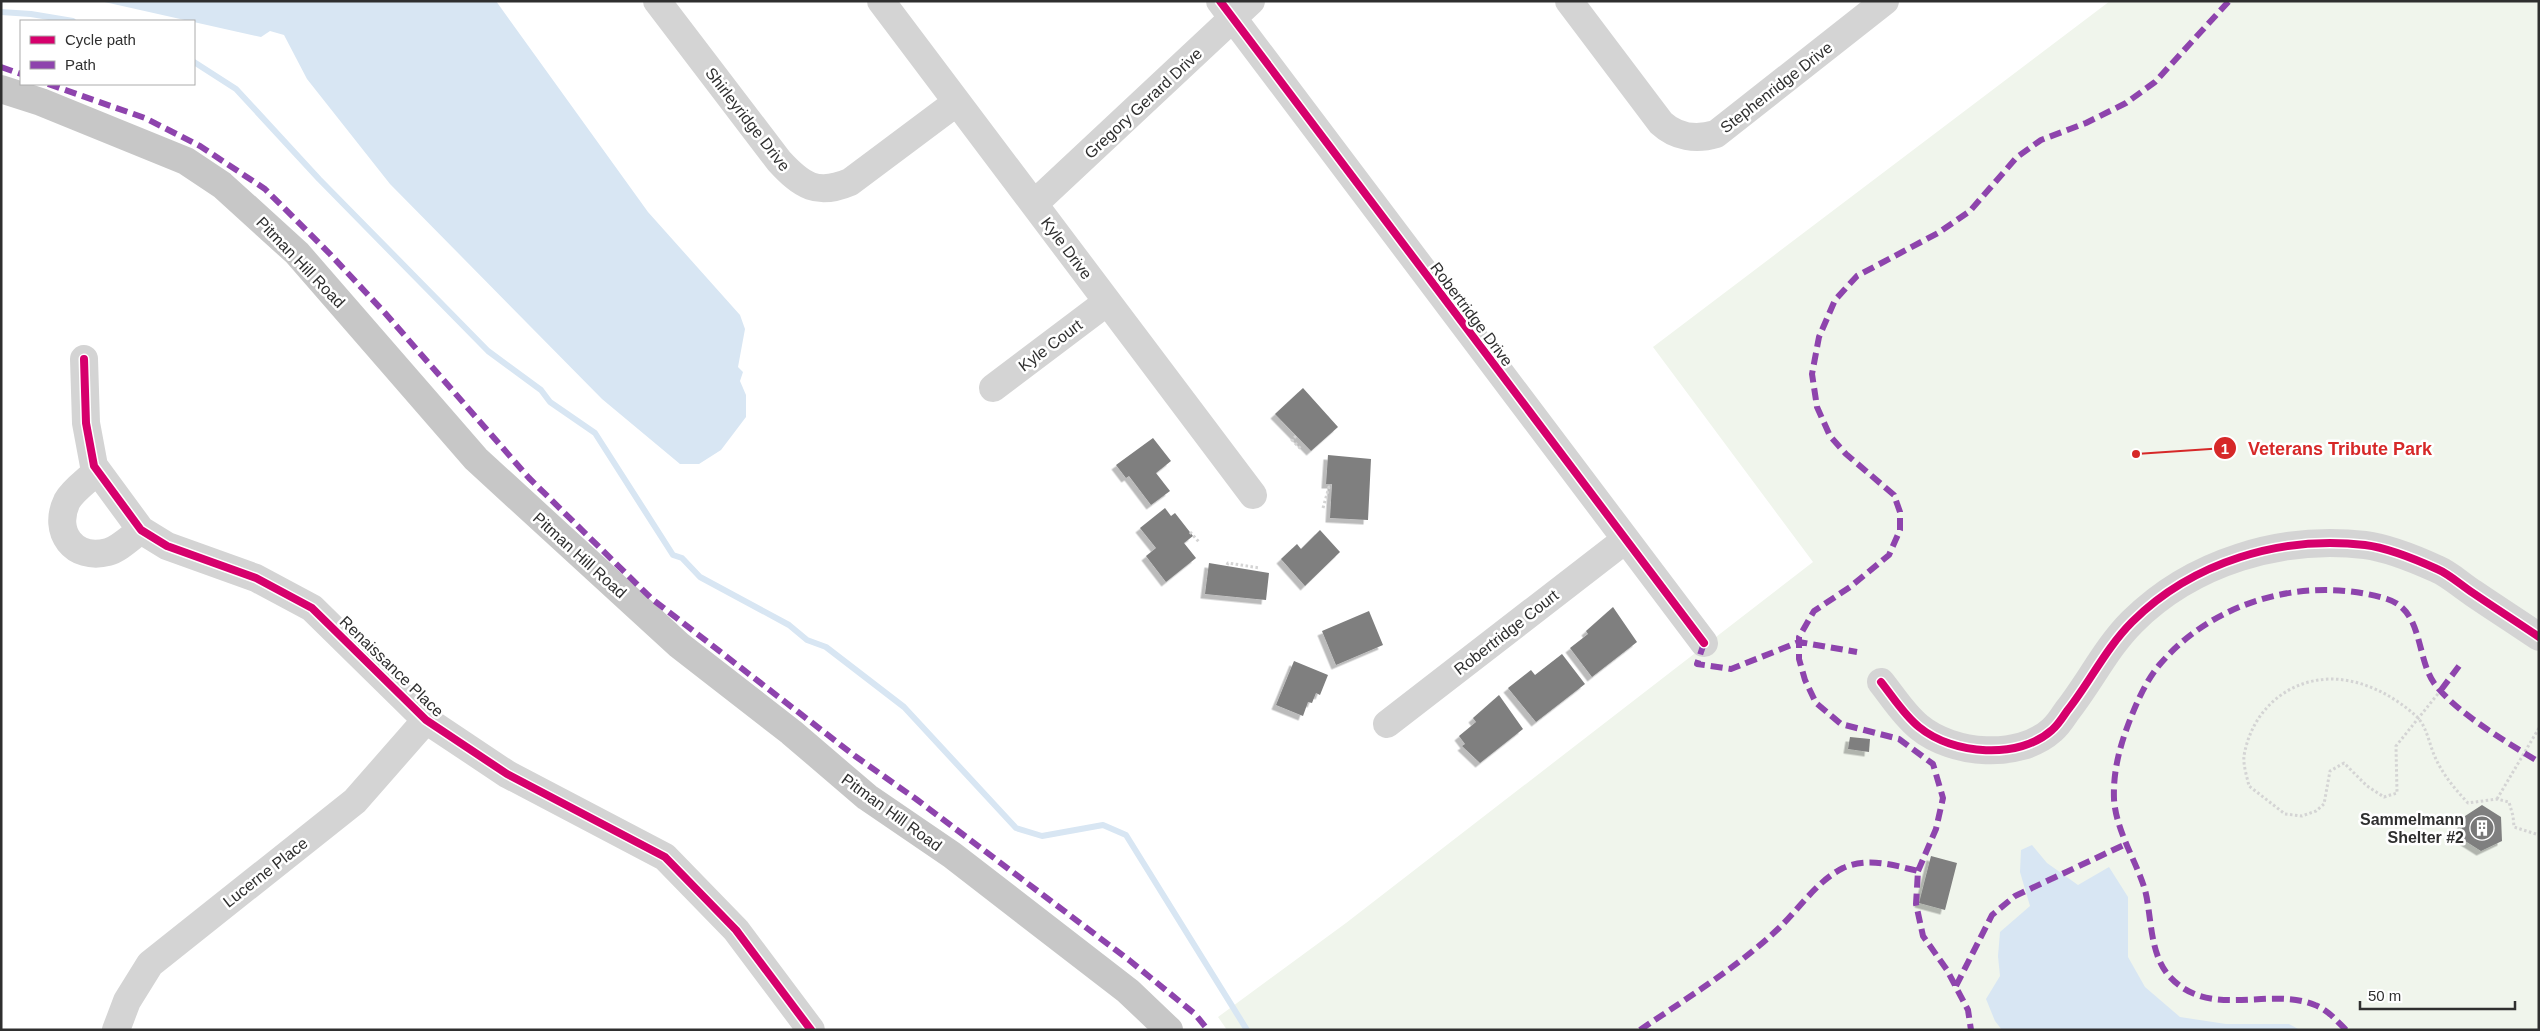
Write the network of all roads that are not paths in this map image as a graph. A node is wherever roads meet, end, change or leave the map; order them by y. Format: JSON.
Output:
{"nodes":[{"id":1,"x":657,"y":1,"type":"edge"},
{"id":2,"x":881,"y":1,"type":"edge"},
{"id":3,"x":1568,"y":1,"type":"edge"},
{"id":4,"x":1884,"y":1,"type":"edge"},
{"id":5,"x":1234,"y":7,"type":"edge"},
{"id":6,"x":1,"y":89,"type":"edge"},
{"id":7,"x":957,"y":102,"type":"junction"},
{"id":8,"x":1034,"y":204,"type":"junction"},
{"id":9,"x":1107,"y":302,"type":"junction"},
{"id":10,"x":84,"y":359,"type":"dead end"},
{"id":11,"x":994,"y":388,"type":"dead end"},
{"id":12,"x":98,"y":471,"type":"junction"},
{"id":13,"x":1253,"y":495,"type":"dead end"},
{"id":14,"x":140,"y":530,"type":"junction"},
{"id":15,"x":1625,"y":540,"type":"junction"},
{"id":16,"x":2539,"y":637,"type":"edge"},
{"id":17,"x":1704,"y":643,"type":"dead end"},
{"id":18,"x":1882,"y":682,"type":"dead end"},
{"id":19,"x":426,"y":720,"type":"junction"},
{"id":20,"x":1387,"y":724,"type":"dead end"},
{"id":21,"x":116,"y":1030,"type":"edge"},
{"id":22,"x":811,"y":1030,"type":"edge"},
{"id":23,"x":1169,"y":1030,"type":"edge"}],
"edges":[{"from":1,"to":7,"type":"street","name":"Shirleyridge Drive"},
{"from":2,"to":7,"type":"street","name":"Kyle Drive"},
{"from":3,"to":4,"type":"street","name":"Stephenridge Drive"},
{"from":5,"to":8,"type":"street","name":"Gregory Gerard Drive"},
{"from":5,"to":15,"type":"street","name":"Robertridge Drive"},
{"from":6,"to":23,"type":"main road","name":"Pitman Hill Road"},
{"from":7,"to":8,"type":"street","name":"Kyle Drive"},
{"from":8,"to":9,"type":"street","name":"Kyle Drive"},
{"from":9,"to":11,"type":"street","name":"Kyle Court"},
{"from":9,"to":13,"type":"street","name":"Kyle Drive"},
{"from":10,"to":12,"type":"street","name":"Renaissance Place"},
{"from":12,"to":14,"type":"street","name":"Renaissance Place"},
{"from":12,"to":14,"type":"street"},
{"from":14,"to":19,"type":"street","name":"Renaissance Place"},
{"from":15,"to":17,"type":"street","name":"Robertridge Drive"},
{"from":15,"to":20,"type":"street","name":"Robertridge Court"},
{"from":16,"to":18,"type":"street"},
{"from":19,"to":21,"type":"street","name":"Lucerne Place"},
{"from":19,"to":22,"type":"street","name":"Renaissance Place"}]}
